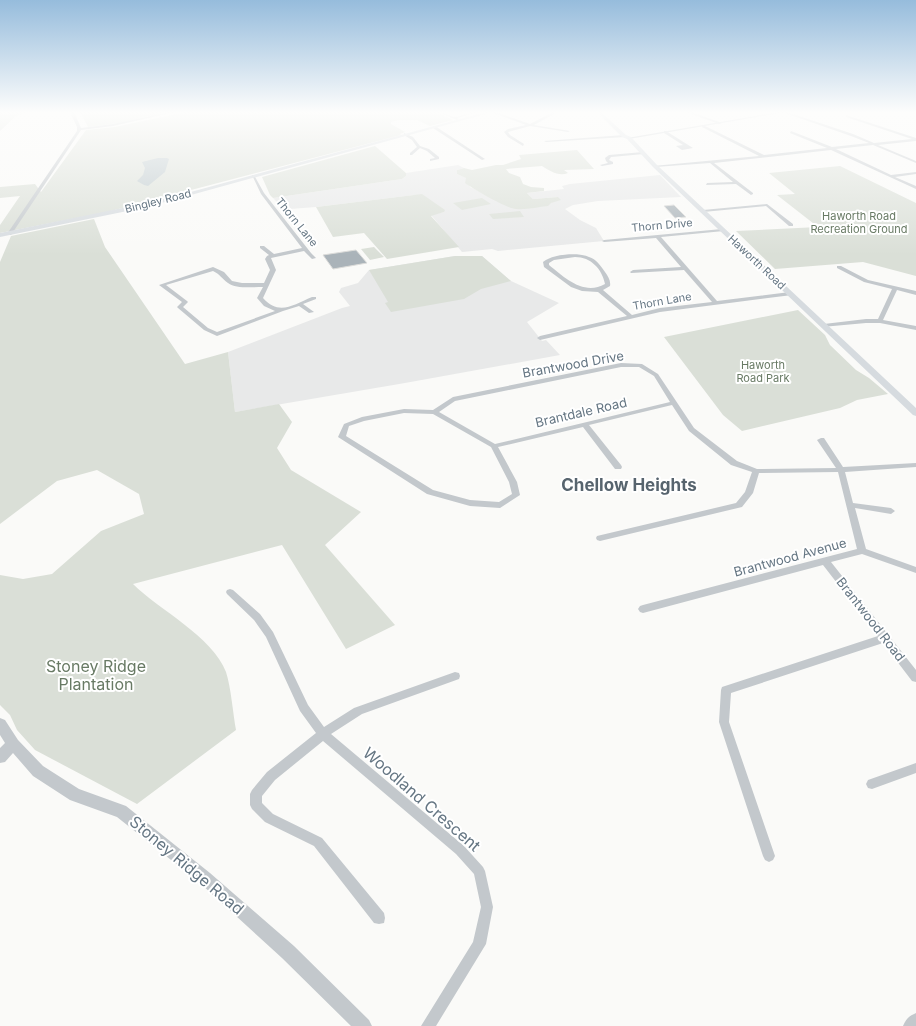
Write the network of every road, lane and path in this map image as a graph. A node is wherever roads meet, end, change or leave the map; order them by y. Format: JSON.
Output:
{"nodes":[{"id":1,"x":58,"y":160,"type":"edge"},
{"id":2,"x":311,"y":160,"type":"edge"},
{"id":3,"x":607,"y":160,"type":"edge"},
{"id":4,"x":649,"y":160,"type":"edge"},
{"id":5,"x":735,"y":160,"type":"edge"},
{"id":6,"x":856,"y":160,"type":"edge"},
{"id":7,"x":612,"y":163,"type":"junction"},
{"id":8,"x":618,"y":163,"type":"dead end"},
{"id":9,"x":712,"y":163,"type":"junction"},
{"id":10,"x":602,"y":165,"type":"dead end"},
{"id":11,"x":655,"y":166,"type":"junction"},
{"id":12,"x":916,"y":173,"type":"edge"},
{"id":13,"x":253,"y":176,"type":"junction"},
{"id":14,"x":891,"y":176,"type":"junction"},
{"id":15,"x":736,"y":182,"type":"junction"},
{"id":16,"x":707,"y":183,"type":"dead end"},
{"id":17,"x":916,"y":188,"type":"edge"},
{"id":18,"x":750,"y":194,"type":"dead end"},
{"id":19,"x":703,"y":211,"type":"junction"},
{"id":20,"x":791,"y":225,"type":"dead end"},
{"id":21,"x":722,"y":230,"type":"junction"},
{"id":22,"x":9,"y":234,"type":"junction"},
{"id":23,"x":0,"y":235,"type":"edge"},
{"id":24,"x":657,"y":236,"type":"junction"},
{"id":25,"x":604,"y":241,"type":"dead end"},
{"id":26,"x":262,"y":247,"type":"dead end"},
{"id":27,"x":306,"y":249,"type":"junction"},
{"id":28,"x":272,"y":255,"type":"junction"},
{"id":29,"x":314,"y":258,"type":"dead end"},
{"id":30,"x":839,"y":267,"type":"dead end"},
{"id":31,"x":684,"y":268,"type":"junction"},
{"id":32,"x":633,"y":272,"type":"dead end"},
{"id":33,"x":265,"y":285,"type":"junction"},
{"id":34,"x":895,"y":288,"type":"junction"},
{"id":35,"x":599,"y":290,"type":"junction"},
{"id":36,"x":916,"y":293,"type":"edge"},
{"id":37,"x":790,"y":294,"type":"junction"},
{"id":38,"x":314,"y":298,"type":"dead end"},
{"id":39,"x":716,"y":303,"type":"junction"},
{"id":40,"x":299,"y":304,"type":"junction"},
{"id":41,"x":280,"y":311,"type":"junction"},
{"id":42,"x":311,"y":312,"type":"dead end"},
{"id":43,"x":631,"y":317,"type":"junction"},
{"id":44,"x":880,"y":321,"type":"junction"},
{"id":45,"x":824,"y":326,"type":"junction"},
{"id":46,"x":916,"y":328,"type":"edge"},
{"id":47,"x":540,"y":338,"type":"dead end"},
{"id":48,"x":674,"y":403,"type":"junction"},
{"id":49,"x":434,"y":412,"type":"junction"},
{"id":50,"x":916,"y":413,"type":"edge"},
{"id":51,"x":584,"y":424,"type":"junction"},
{"id":52,"x":821,"y":440,"type":"dead end"},
{"id":53,"x":494,"y":446,"type":"junction"},
{"id":54,"x":916,"y":465,"type":"edge"},
{"id":55,"x":618,"y":467,"type":"dead end"},
{"id":56,"x":841,"y":470,"type":"junction"},
{"id":57,"x":756,"y":472,"type":"junction"},
{"id":58,"x":850,"y":505,"type":"junction"},
{"id":59,"x":891,"y":511,"type":"dead end"},
{"id":60,"x":600,"y":538,"type":"dead end"},
{"id":61,"x":862,"y":552,"type":"junction"},
{"id":62,"x":826,"y":561,"type":"junction"},
{"id":63,"x":916,"y":570,"type":"edge"},
{"id":64,"x":230,"y":592,"type":"dead end"},
{"id":65,"x":643,"y":609,"type":"dead end"},
{"id":66,"x":885,"y":638,"type":"junction"},
{"id":67,"x":456,"y":676,"type":"dead end"},
{"id":68,"x":916,"y":678,"type":"edge"},
{"id":69,"x":0,"y":724,"type":"edge"},
{"id":70,"x":323,"y":734,"type":"junction"},
{"id":71,"x":13,"y":744,"type":"junction"},
{"id":72,"x":0,"y":757,"type":"edge"},
{"id":73,"x":916,"y":768,"type":"edge"},
{"id":74,"x":872,"y":784,"type":"dead end"},
{"id":75,"x":769,"y":856,"type":"dead end"},
{"id":76,"x":379,"y":918,"type":"dead end"},
{"id":77,"x":916,"y":1020,"type":"edge"},
{"id":78,"x":364,"y":1026,"type":"edge"},
{"id":79,"x":428,"y":1026,"type":"edge"},
{"id":80,"x":910,"y":1026,"type":"edge"}],
"edges":[{"from":1,"to":22,"type":"street"},
{"from":2,"to":13,"type":"main road","name":"Bingley Road"},
{"from":3,"to":7,"type":"street"},
{"from":4,"to":11,"type":"main road","name":"Haworth Road"},
{"from":5,"to":9,"type":"street"},
{"from":6,"to":14,"type":"street"},
{"from":7,"to":8,"type":"street"},
{"from":7,"to":10,"type":"street"},
{"from":9,"to":11,"type":"street"},
{"from":9,"to":15,"type":"street"},
{"from":11,"to":19,"type":"main road","name":"Haworth Road"},
{"from":12,"to":14,"type":"street"},
{"from":13,"to":22,"type":"main road","name":"Bingley Road"},
{"from":13,"to":27,"type":"street","name":"Thorn Lane"},
{"from":14,"to":17,"type":"street"},
{"from":15,"to":16,"type":"street"},
{"from":15,"to":18,"type":"street"},
{"from":19,"to":20,"type":"street"},
{"from":19,"to":21,"type":"main road","name":"Haworth Road"},
{"from":21,"to":24,"type":"street","name":"Thorn Drive"},
{"from":21,"to":37,"type":"main road","name":"Haworth Road"},
{"from":22,"to":23,"type":"main road","name":"Bingley Road"},
{"from":24,"to":25,"type":"street","name":"Thorn Drive"},
{"from":24,"to":31,"type":"street"},
{"from":26,"to":28,"type":"street"},
{"from":27,"to":28,"type":"street"},
{"from":27,"to":29,"type":"street","name":"Thorn Lane"},
{"from":28,"to":33,"type":"street"},
{"from":30,"to":34,"type":"street"},
{"from":31,"to":32,"type":"street"},
{"from":31,"to":39,"type":"street"},
{"from":33,"to":41,"type":"street"},
{"from":33,"to":41,"type":"street"},
{"from":34,"to":36,"type":"street"},
{"from":34,"to":44,"type":"street"},
{"from":35,"to":35,"type":"street"},
{"from":35,"to":43,"type":"street"},
{"from":37,"to":39,"type":"street","name":"Thorn Lane"},
{"from":37,"to":45,"type":"main road","name":"Haworth Road"},
{"from":38,"to":40,"type":"street"},
{"from":39,"to":43,"type":"street","name":"Thorn Lane"},
{"from":40,"to":41,"type":"street"},
{"from":40,"to":42,"type":"street"},
{"from":43,"to":47,"type":"street","name":"Thorn Lane"},
{"from":44,"to":45,"type":"street"},
{"from":44,"to":46,"type":"street"},
{"from":45,"to":50,"type":"main road","name":"Haworth Road"},
{"from":48,"to":49,"type":"street","name":"Brantwood Drive"},
{"from":48,"to":51,"type":"street","name":"Brantdale Road"},
{"from":48,"to":57,"type":"street","name":"Brantwood Drive"},
{"from":49,"to":53,"type":"street"},
{"from":49,"to":53,"type":"street"},
{"from":51,"to":53,"type":"street","name":"Brantdale Road"},
{"from":51,"to":55,"type":"street"},
{"from":52,"to":56,"type":"street","name":"Brantwood Avenue"},
{"from":54,"to":56,"type":"street","name":"Brantwood Drive"},
{"from":56,"to":57,"type":"street","name":"Brantwood Drive"},
{"from":56,"to":58,"type":"street","name":"Brantwood Avenue"},
{"from":57,"to":60,"type":"street"},
{"from":58,"to":59,"type":"street"},
{"from":58,"to":61,"type":"street","name":"Brantwood Avenue"},
{"from":61,"to":62,"type":"street","name":"Brantwood Avenue"},
{"from":61,"to":63,"type":"street"},
{"from":62,"to":65,"type":"street","name":"Brantwood Avenue"},
{"from":62,"to":66,"type":"street","name":"Brantwood Road"},
{"from":64,"to":70,"type":"street","name":"Woodland Crescent"},
{"from":66,"to":68,"type":"street","name":"Brantwood Road"},
{"from":66,"to":75,"type":"street"},
{"from":67,"to":70,"type":"street"},
{"from":69,"to":71,"type":"street","name":"Stoney Ridge Road"},
{"from":70,"to":76,"type":"street"},
{"from":70,"to":79,"type":"street","name":"Woodland Crescent"},
{"from":71,"to":72,"type":"street"},
{"from":71,"to":78,"type":"street","name":"Stoney Ridge Road"},
{"from":73,"to":74,"type":"street"},
{"from":77,"to":80,"type":"street"}]}
